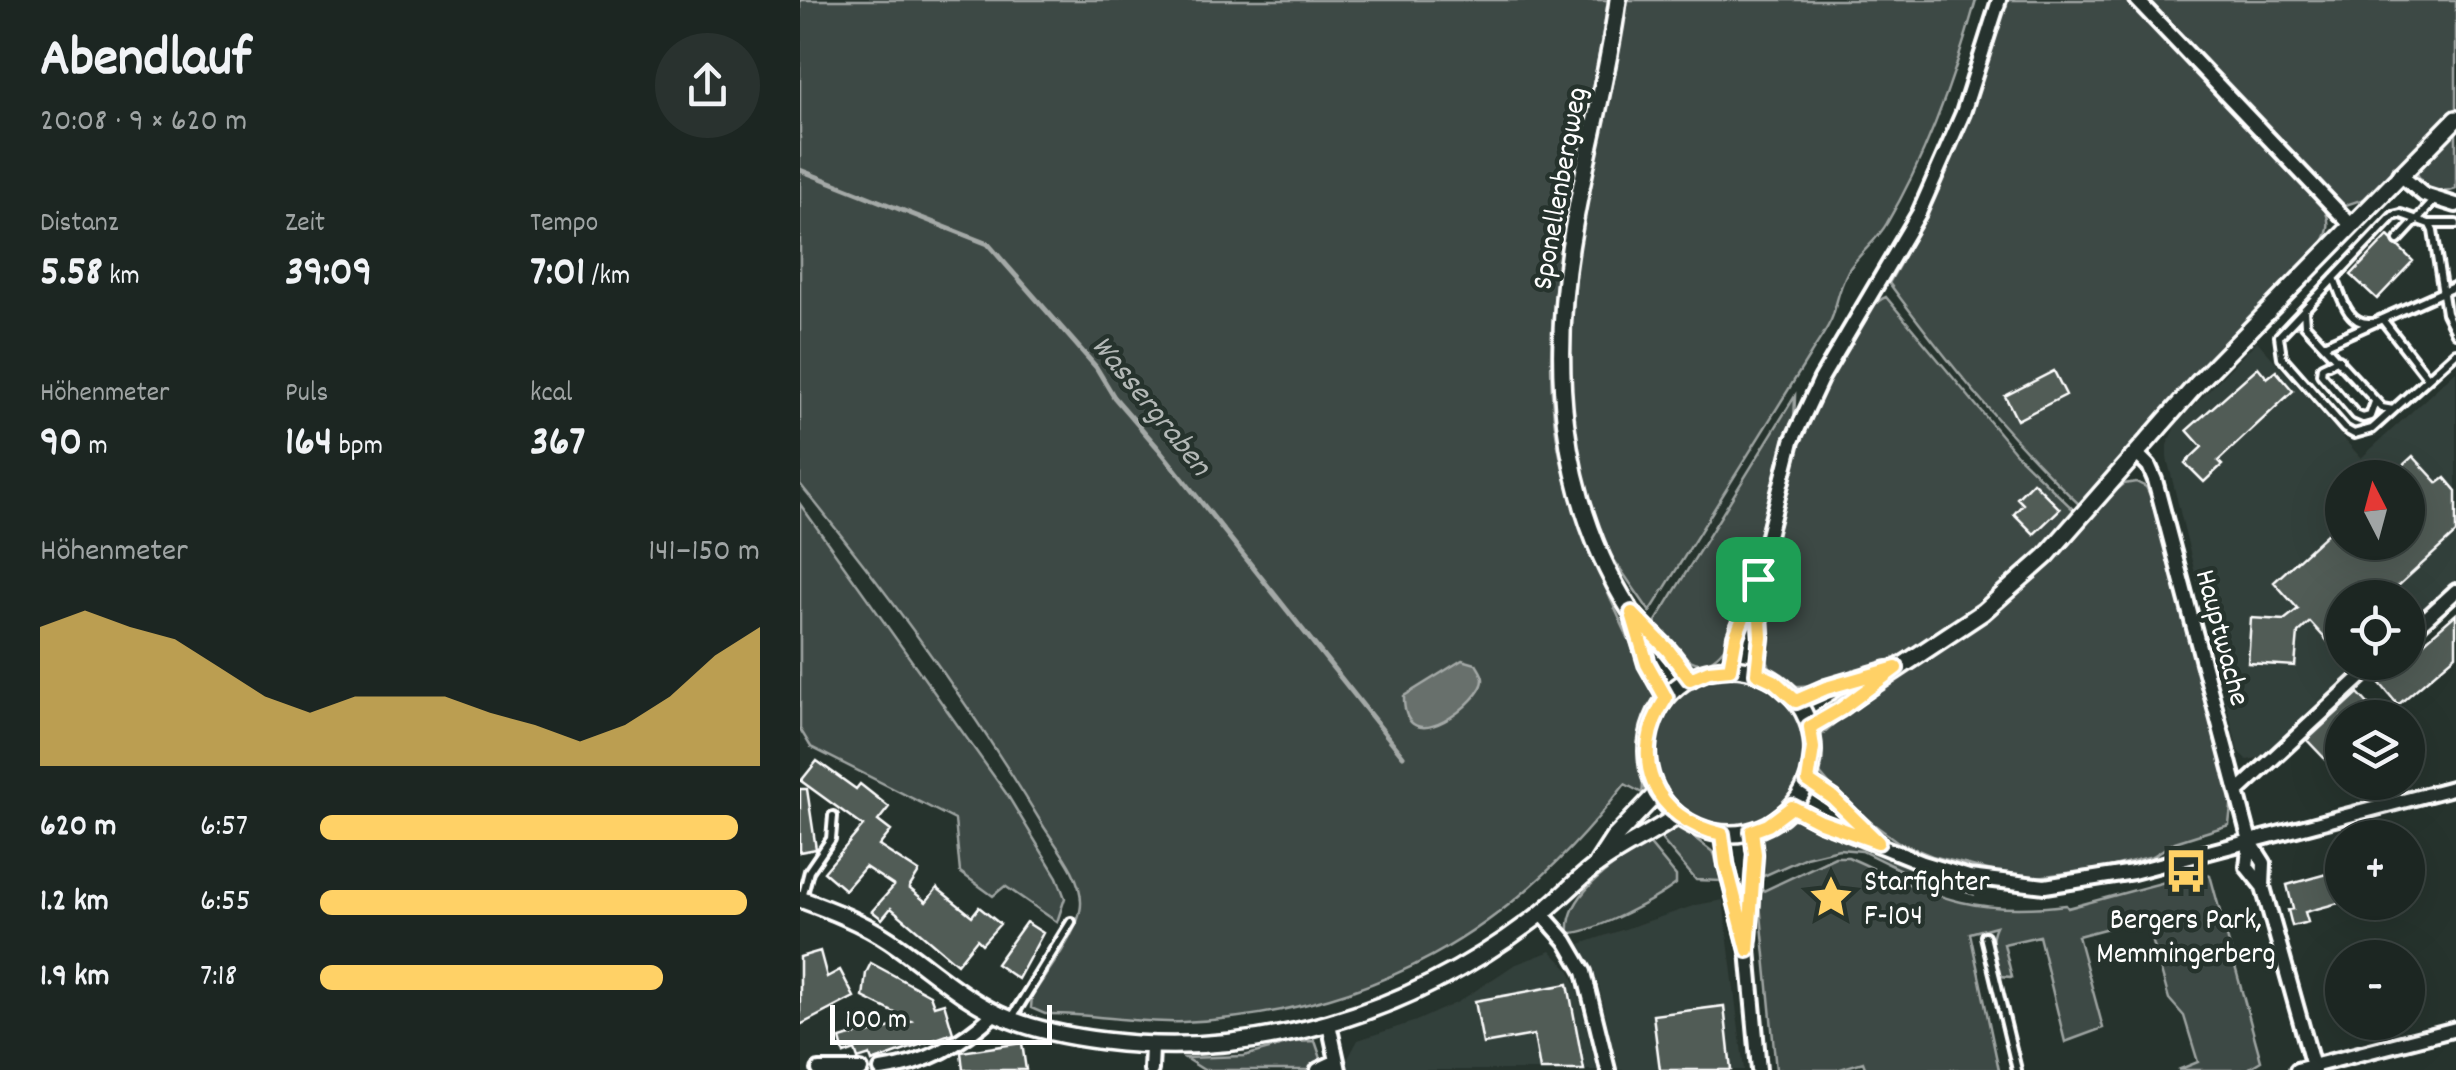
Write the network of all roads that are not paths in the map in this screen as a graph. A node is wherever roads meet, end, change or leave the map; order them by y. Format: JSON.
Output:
{"nodes":[{"id":1,"x":1618,"y":0,"type":"edge"},
{"id":2,"x":1999,"y":0,"type":"edge"},
{"id":3,"x":2137,"y":0,"type":"edge"},
{"id":4,"x":2456,"y":119,"type":"edge"},
{"id":5,"x":2399,"y":174,"type":"junction"},
{"id":6,"x":2435,"y":200,"type":"junction"},
{"id":7,"x":2455,"y":203,"type":"edge"},
{"id":8,"x":2417,"y":220,"type":"junction"},
{"id":9,"x":2350,"y":224,"type":"junction"},
{"id":10,"x":2429,"y":224,"type":"junction"},
{"id":11,"x":2456,"y":224,"type":"edge"},
{"id":12,"x":2398,"y":240,"type":"dead end"},
{"id":13,"x":2334,"y":278,"type":"junction"},
{"id":14,"x":2456,"y":286,"type":"edge"},
{"id":15,"x":2443,"y":292,"type":"junction"},
{"id":16,"x":2304,"y":310,"type":"junction"},
{"id":17,"x":2378,"y":321,"type":"junction"},
{"id":18,"x":2456,"y":333,"type":"edge"},
{"id":19,"x":2326,"y":344,"type":"junction"},
{"id":20,"x":2456,"y":353,"type":"edge"},
{"id":21,"x":2338,"y":359,"type":"junction"},
{"id":22,"x":2428,"y":378,"type":"junction"},
{"id":23,"x":2375,"y":401,"type":"junction"},
{"id":24,"x":2394,"y":410,"type":"junction"},
{"id":25,"x":2136,"y":453,"type":"junction"},
{"id":26,"x":1758,"y":579,"type":"junction"},
{"id":27,"x":2456,"y":591,"type":"edge"},
{"id":28,"x":1632,"y":613,"type":"junction"},
{"id":29,"x":2425,"y":619,"type":"edge"},
{"id":30,"x":1896,"y":668,"type":"junction"},
{"id":31,"x":1730,"y":669,"type":"junction"},
{"id":32,"x":1757,"y":673,"type":"junction"},
{"id":33,"x":1690,"y":679,"type":"junction"},
{"id":34,"x":2358,"y":680,"type":"edge"},
{"id":35,"x":1666,"y":698,"type":"junction"},
{"id":36,"x":1796,"y":701,"type":"junction"},
{"id":37,"x":1810,"y":727,"type":"junction"},
{"id":38,"x":1808,"y":781,"type":"junction"},
{"id":39,"x":2456,"y":787,"type":"edge"},
{"id":40,"x":2239,"y":790,"type":"junction"},
{"id":41,"x":1658,"y":792,"type":"junction"},
{"id":42,"x":1792,"y":807,"type":"junction"},
{"id":43,"x":834,"y":816,"type":"dead end"},
{"id":44,"x":1676,"y":816,"type":"junction"},
{"id":45,"x":1752,"y":831,"type":"junction"},
{"id":46,"x":1722,"y":834,"type":"junction"},
{"id":47,"x":2250,"y":841,"type":"junction"},
{"id":48,"x":1878,"y":842,"type":"junction"},
{"id":49,"x":1596,"y":866,"type":"junction"},
{"id":50,"x":801,"y":899,"type":"edge"},
{"id":51,"x":1541,"y":914,"type":"junction"},
{"id":52,"x":1071,"y":922,"type":"dead end"},
{"id":53,"x":1985,"y":936,"type":"dead end"},
{"id":54,"x":1748,"y":950,"type":"junction"},
{"id":55,"x":1002,"y":1016,"type":"junction"},
{"id":56,"x":1330,"y":1024,"type":"junction"},
{"id":57,"x":2456,"y":1029,"type":"edge"},
{"id":58,"x":1152,"y":1047,"type":"junction"},
{"id":59,"x":1338,"y":1066,"type":"edge"},
{"id":60,"x":2314,"y":1068,"type":"edge"},
{"id":61,"x":840,"y":1069,"type":"edge"},
{"id":62,"x":819,"y":1070,"type":"edge"},
{"id":63,"x":861,"y":1070,"type":"edge"},
{"id":64,"x":881,"y":1070,"type":"edge"},
{"id":65,"x":1151,"y":1070,"type":"edge"},
{"id":66,"x":1318,"y":1070,"type":"edge"},
{"id":67,"x":1608,"y":1070,"type":"edge"},
{"id":68,"x":1760,"y":1070,"type":"edge"},
{"id":69,"x":2017,"y":1070,"type":"edge"},
{"id":70,"x":2297,"y":1070,"type":"edge"}],
"edges":[{"from":1,"to":28,"type":"street","name":"Sponellenbergweg"},
{"from":2,"to":26,"type":"street"},
{"from":3,"to":9,"type":"street"},
{"from":4,"to":5,"type":"street"},
{"from":5,"to":6,"type":"street"},
{"from":5,"to":9,"type":"street"},
{"from":6,"to":7,"type":"street"},
{"from":6,"to":8,"type":"lane"},
{"from":8,"to":10,"type":"lane"},
{"from":8,"to":12,"type":"lane"},
{"from":8,"to":13,"type":"lane"},
{"from":9,"to":25,"type":"street"},
{"from":10,"to":11,"type":"lane"},
{"from":10,"to":15,"type":"lane"},
{"from":13,"to":16,"type":"lane"},
{"from":13,"to":17,"type":"lane"},
{"from":14,"to":15,"type":"lane"},
{"from":15,"to":17,"type":"lane"},
{"from":15,"to":18,"type":"lane"},
{"from":16,"to":19,"type":"lane"},
{"from":16,"to":24,"type":"lane"},
{"from":17,"to":19,"type":"lane"},
{"from":17,"to":22,"type":"lane"},
{"from":19,"to":21,"type":"lane"},
{"from":20,"to":22,"type":"lane"},
{"from":21,"to":23,"type":"lane"},
{"from":21,"to":23,"type":"lane"},
{"from":22,"to":24,"type":"lane"},
{"from":23,"to":24,"type":"lane"},
{"from":25,"to":30,"type":"street"},
{"from":25,"to":40,"type":"street","name":"Hauptwache"},
{"from":26,"to":31,"type":"street"},
{"from":26,"to":32,"type":"street"},
{"from":27,"to":29,"type":"street"},
{"from":28,"to":33,"type":"street","name":"Sponellenbergweg"},
{"from":28,"to":35,"type":"street","name":"Sponellenbergweg"},
{"from":30,"to":36,"type":"street"},
{"from":30,"to":37,"type":"street"},
{"from":31,"to":32,"type":"street"},
{"from":31,"to":33,"type":"street"},
{"from":32,"to":36,"type":"street"},
{"from":33,"to":35,"type":"street"},
{"from":34,"to":40,"type":"street"},
{"from":35,"to":41,"type":"street"},
{"from":36,"to":37,"type":"street"},
{"from":37,"to":38,"type":"street"},
{"from":38,"to":42,"type":"street"},
{"from":38,"to":48,"type":"street"},
{"from":39,"to":47,"type":"street"},
{"from":40,"to":47,"type":"street","name":"Hauptwache"},
{"from":41,"to":44,"type":"street"},
{"from":41,"to":49,"type":"street"},
{"from":42,"to":45,"type":"street"},
{"from":42,"to":48,"type":"street"},
{"from":43,"to":50,"type":"lane"},
{"from":44,"to":46,"type":"street"},
{"from":44,"to":49,"type":"street"},
{"from":45,"to":46,"type":"street"},
{"from":45,"to":54,"type":"street"},
{"from":46,"to":54,"type":"street"},
{"from":47,"to":48,"type":"street"},
{"from":47,"to":60,"type":"street","name":"Hauptwache"},
{"from":49,"to":51,"type":"street"},
{"from":50,"to":55,"type":"street"},
{"from":51,"to":56,"type":"street"},
{"from":51,"to":67,"type":"street"},
{"from":52,"to":55,"type":"lane"},
{"from":53,"to":69,"type":"lane"},
{"from":54,"to":68,"type":"street"},
{"from":55,"to":58,"type":"street"},
{"from":55,"to":64,"type":"street"},
{"from":56,"to":58,"type":"street"},
{"from":56,"to":59,"type":"street"},
{"from":57,"to":60,"type":"street"},
{"from":58,"to":65,"type":"street"},
{"from":59,"to":66,"type":"street"},
{"from":60,"to":70,"type":"street"},
{"from":61,"to":62,"type":"street"},
{"from":61,"to":63,"type":"street"}]}
